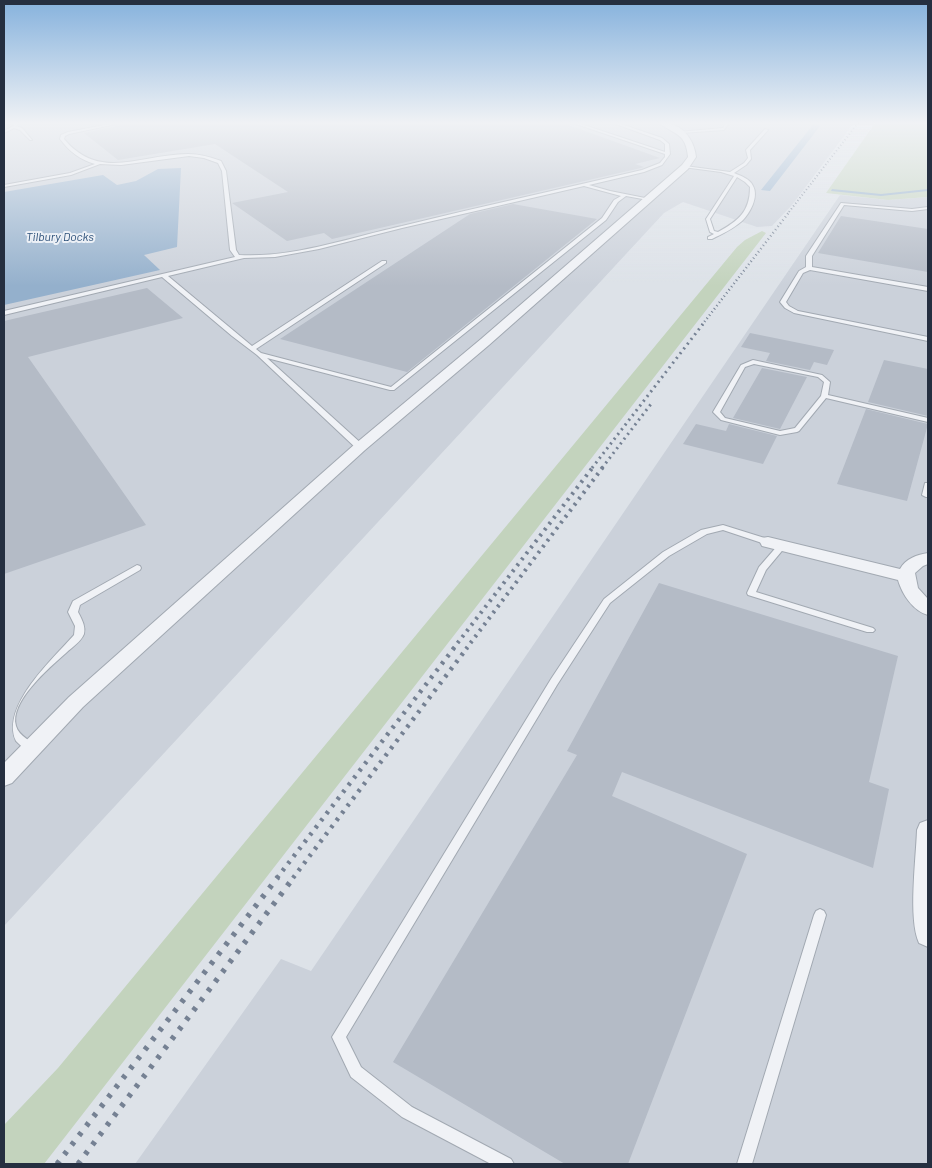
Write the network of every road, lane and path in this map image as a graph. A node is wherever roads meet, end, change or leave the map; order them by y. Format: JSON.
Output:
{"nodes":[{"id":1,"x":51,"y":178,"type":"edge"},
{"id":2,"x":224,"y":178,"type":"edge"},
{"id":3,"x":614,"y":178,"type":"edge"},
{"id":4,"x":673,"y":178,"type":"edge"},
{"id":5,"x":735,"y":178,"type":"edge"},
{"id":6,"x":739,"y":178,"type":"edge"},
{"id":7,"x":730,"y":184,"type":"joint"},
{"id":8,"x":585,"y":185,"type":"junction"},
{"id":9,"x":4,"y":186,"type":"edge"},
{"id":10,"x":625,"y":195,"type":"junction"},
{"id":11,"x":648,"y":199,"type":"junction"},
{"id":12,"x":928,"y":208,"type":"edge"},
{"id":13,"x":604,"y":219,"type":"junction"},
{"id":14,"x":619,"y":225,"type":"junction"},
{"id":15,"x":718,"y":234,"type":"junction"},
{"id":16,"x":710,"y":238,"type":"dead end"},
{"id":17,"x":243,"y":257,"type":"junction"},
{"id":18,"x":384,"y":262,"type":"dead end"},
{"id":19,"x":809,"y":268,"type":"junction"},
{"id":20,"x":163,"y":275,"type":"junction"},
{"id":21,"x":928,"y":289,"type":"edge"},
{"id":22,"x":4,"y":313,"type":"edge"},
{"id":23,"x":928,"y":339,"type":"edge"},
{"id":24,"x":252,"y":349,"type":"junction"},
{"id":25,"x":259,"y":354,"type":"junction"},
{"id":26,"x":824,"y":396,"type":"junction"},
{"id":27,"x":928,"y":420,"type":"edge"},
{"id":28,"x":360,"y":447,"type":"junction"},
{"id":29,"x":928,"y":485,"type":"edge"},
{"id":30,"x":926,"y":495,"type":"dead end"},
{"id":31,"x":775,"y":544,"type":"junction"},
{"id":32,"x":928,"y":558,"type":"edge"},
{"id":33,"x":137,"y":568,"type":"dead end"},
{"id":34,"x":905,"y":576,"type":"junction"},
{"id":35,"x":928,"y":609,"type":"edge"},
{"id":36,"x":870,"y":630,"type":"dead end"},
{"id":37,"x":32,"y":748,"type":"junction"},
{"id":38,"x":4,"y":777,"type":"edge"},
{"id":39,"x":928,"y":834,"type":"edge"},
{"id":40,"x":820,"y":915,"type":"dead end"},
{"id":41,"x":928,"y":935,"type":"edge"},
{"id":42,"x":506,"y":1164,"type":"edge"},
{"id":43,"x":744,"y":1164,"type":"edge"}],
"edges":[{"from":1,"to":9,"type":"lane"},
{"from":2,"to":17,"type":"lane"},
{"from":3,"to":8,"type":"lane"},
{"from":4,"to":11,"type":"street"},
{"from":5,"to":7,"type":"lane"},
{"from":6,"to":15,"type":"lane"},
{"from":7,"to":15,"type":"lane"},
{"from":8,"to":10,"type":"lane"},
{"from":8,"to":17,"type":"lane"},
{"from":10,"to":11,"type":"lane"},
{"from":10,"to":13,"type":"lane"},
{"from":11,"to":14,"type":"street"},
{"from":12,"to":19,"type":"lane"},
{"from":13,"to":14,"type":"lane"},
{"from":13,"to":25,"type":"lane"},
{"from":14,"to":28,"type":"street"},
{"from":15,"to":16,"type":"lane"},
{"from":17,"to":20,"type":"lane"},
{"from":18,"to":24,"type":"lane"},
{"from":19,"to":21,"type":"lane"},
{"from":19,"to":23,"type":"lane"},
{"from":20,"to":22,"type":"lane"},
{"from":20,"to":24,"type":"lane"},
{"from":24,"to":25,"type":"lane"},
{"from":25,"to":28,"type":"lane"},
{"from":26,"to":26,"type":"lane"},
{"from":26,"to":27,"type":"lane"},
{"from":28,"to":37,"type":"street"},
{"from":29,"to":30,"type":"lane"},
{"from":31,"to":34,"type":"street"},
{"from":31,"to":36,"type":"lane"},
{"from":31,"to":42,"type":"lane"},
{"from":32,"to":34,"type":"street"},
{"from":33,"to":37,"type":"lane"},
{"from":34,"to":35,"type":"street"},
{"from":37,"to":38,"type":"street"},
{"from":39,"to":41,"type":"street"},
{"from":40,"to":43,"type":"lane"}]}
